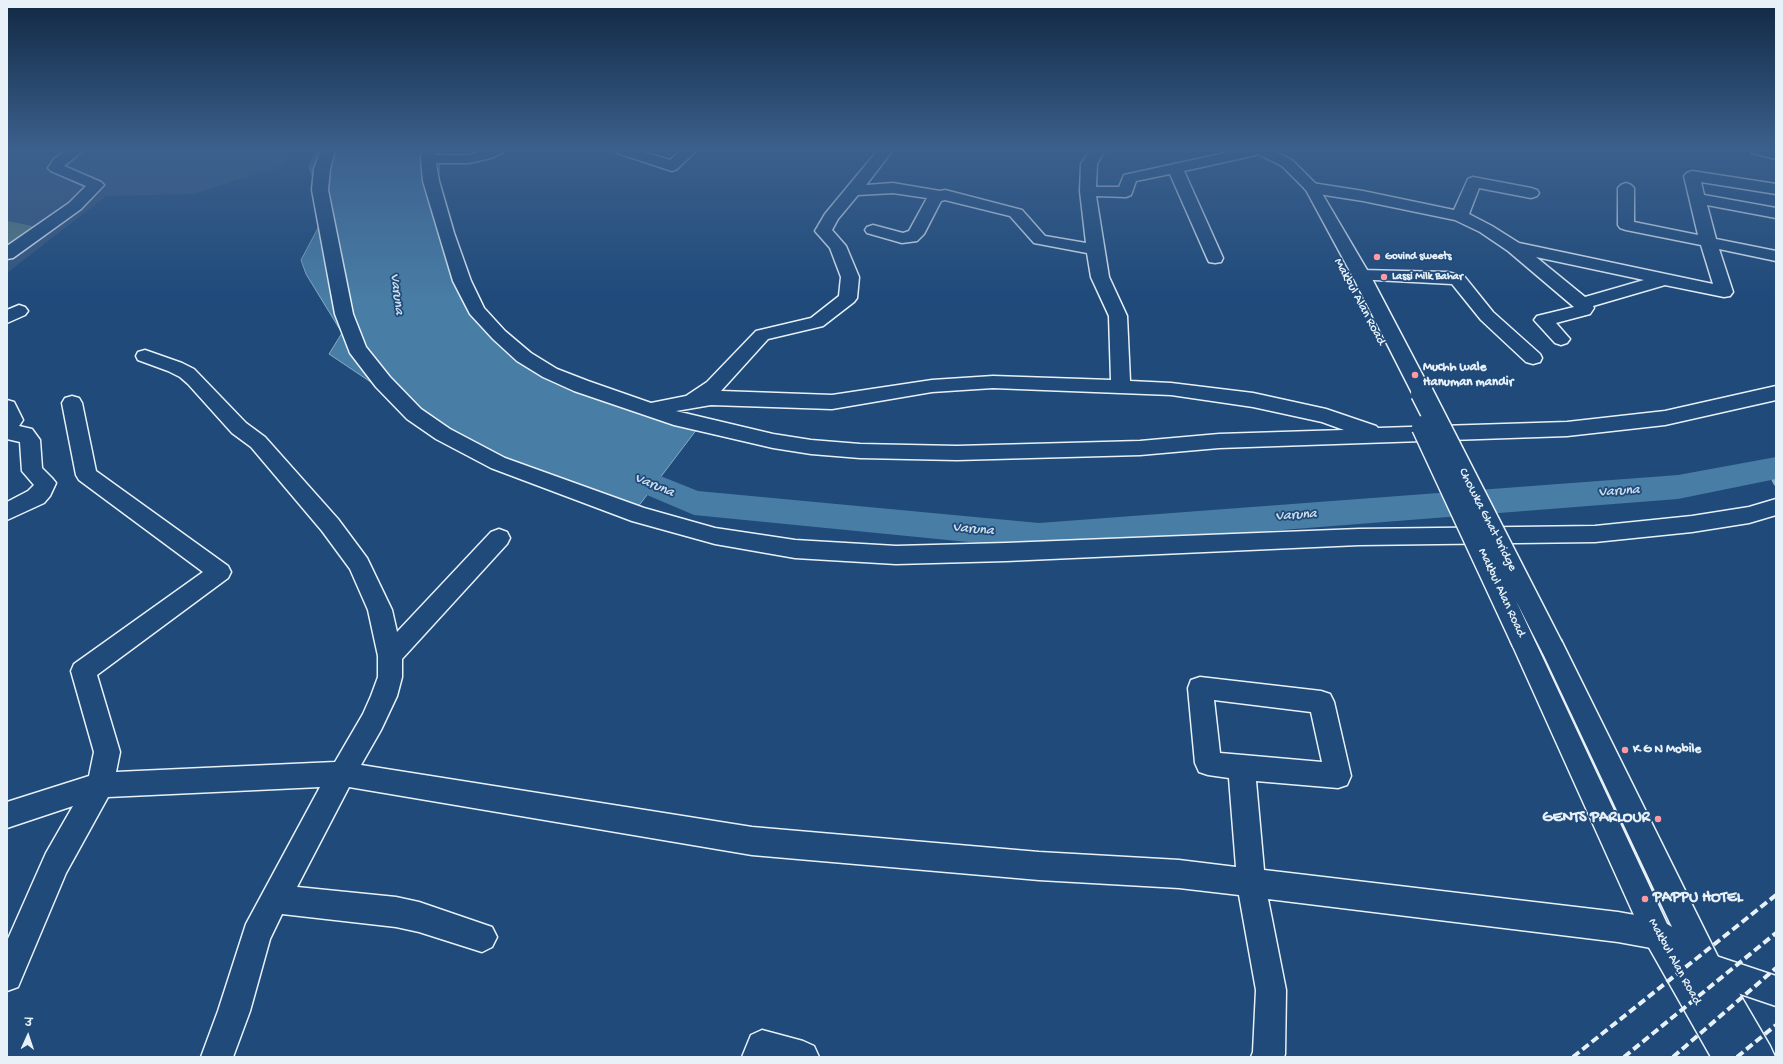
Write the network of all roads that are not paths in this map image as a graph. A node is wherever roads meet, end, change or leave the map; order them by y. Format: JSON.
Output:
{"nodes":[{"id":1,"x":81,"y":200,"type":"edge"},
{"id":2,"x":322,"y":200,"type":"edge"},
{"id":3,"x":437,"y":200,"type":"edge"},
{"id":4,"x":846,"y":200,"type":"edge"},
{"id":5,"x":935,"y":200,"type":"edge"},
{"id":6,"x":963,"y":200,"type":"edge"},
{"id":7,"x":1089,"y":200,"type":"edge"},
{"id":8,"x":1189,"y":200,"type":"edge"},
{"id":9,"x":1305,"y":200,"type":"edge"},
{"id":10,"x":1319,"y":200,"type":"edge"},
{"id":11,"x":1381,"y":200,"type":"edge"},
{"id":12,"x":1466,"y":200,"type":"edge"},
{"id":13,"x":1626,"y":200,"type":"edge"},
{"id":14,"x":1697,"y":200,"type":"edge"},
{"id":15,"x":1706,"y":200,"type":"edge"},
{"id":16,"x":1776,"y":213,"type":"edge"},
{"id":17,"x":1460,"y":216,"type":"junction"},
{"id":18,"x":873,"y":230,"type":"dead end"},
{"id":19,"x":1708,"y":242,"type":"junction"},
{"id":20,"x":1514,"y":247,"type":"junction"},
{"id":21,"x":1094,"y":249,"type":"junction"},
{"id":22,"x":7,"y":254,"type":"edge"},
{"id":23,"x":1776,"y":256,"type":"edge"},
{"id":24,"x":1216,"y":258,"type":"dead end"},
{"id":25,"x":1361,"y":275,"type":"junction"},
{"id":26,"x":1664,"y":279,"type":"junction"},
{"id":27,"x":1582,"y":304,"type":"junction"},
{"id":28,"x":1561,"y":339,"type":"dead end"},
{"id":29,"x":145,"y":356,"type":"dead end"},
{"id":30,"x":1533,"y":358,"type":"dead end"},
{"id":31,"x":1121,"y":387,"type":"junction"},
{"id":32,"x":1414,"y":393,"type":"junction"},
{"id":33,"x":1776,"y":393,"type":"edge"},
{"id":34,"x":690,"y":401,"type":"junction"},
{"id":35,"x":72,"y":403,"type":"dead end"},
{"id":36,"x":7,"y":407,"type":"edge"},
{"id":37,"x":650,"y":410,"type":"junction"},
{"id":38,"x":7,"y":427,"type":"edge"},
{"id":39,"x":7,"y":432,"type":"edge"},
{"id":40,"x":1381,"y":435,"type":"junction"},
{"id":41,"x":1776,"y":507,"type":"edge"},
{"id":42,"x":7,"y":512,"type":"edge"},
{"id":43,"x":499,"y":538,"type":"dead end"},
{"id":44,"x":390,"y":656,"type":"junction"},
{"id":45,"x":1242,"y":768,"type":"junction"},
{"id":46,"x":342,"y":774,"type":"junction"},
{"id":47,"x":100,"y":785,"type":"junction"},
{"id":48,"x":7,"y":815,"type":"edge"},
{"id":49,"x":1251,"y":883,"type":"junction"},
{"id":50,"x":276,"y":899,"type":"junction"},
{"id":51,"x":1657,"y":934,"type":"junction"},
{"id":52,"x":482,"y":937,"type":"dead end"},
{"id":53,"x":1707,"y":968,"type":"junction"},
{"id":54,"x":7,"y":976,"type":"edge"},
{"id":55,"x":1776,"y":991,"type":"edge"},
{"id":56,"x":217,"y":1057,"type":"edge"},
{"id":57,"x":758,"y":1057,"type":"edge"},
{"id":58,"x":803,"y":1057,"type":"edge"},
{"id":59,"x":1267,"y":1057,"type":"edge"},
{"id":60,"x":1729,"y":1057,"type":"edge"},
{"id":61,"x":1759,"y":1057,"type":"edge"}],
"edges":[{"from":1,"to":22,"type":"main road"},
{"from":2,"to":41,"type":"main road"},
{"from":3,"to":37,"type":"main road"},
{"from":4,"to":34,"type":"main road"},
{"from":5,"to":18,"type":"main road"},
{"from":6,"to":21,"type":"main road"},
{"from":7,"to":21,"type":"main road"},
{"from":8,"to":24,"type":"main road"},
{"from":9,"to":32,"type":"main road","name":"Makbul Alan Road"},
{"from":10,"to":25,"type":"main road"},
{"from":11,"to":17,"type":"main road"},
{"from":12,"to":17,"type":"main road"},
{"from":13,"to":19,"type":"main road"},
{"from":14,"to":19,"type":"main road"},
{"from":15,"to":16,"type":"main road"},
{"from":17,"to":20,"type":"main road"},
{"from":19,"to":23,"type":"main road"},
{"from":19,"to":26,"type":"main road"},
{"from":20,"to":26,"type":"main road"},
{"from":20,"to":27,"type":"main road"},
{"from":21,"to":31,"type":"main road"},
{"from":25,"to":30,"type":"main road"},
{"from":25,"to":32,"type":"main road"},
{"from":26,"to":27,"type":"main road"},
{"from":27,"to":28,"type":"main road"},
{"from":29,"to":44,"type":"main road"},
{"from":31,"to":34,"type":"main road"},
{"from":31,"to":40,"type":"main road"},
{"from":32,"to":51,"type":"main road","name":"Makbul Alan Road","bridge":true},
{"from":32,"to":53,"type":"main road","name":"Chowka Ghat bridge","bridge":true},
{"from":33,"to":40,"type":"main road"},
{"from":34,"to":37,"type":"main road"},
{"from":35,"to":47,"type":"main road"},
{"from":36,"to":38,"type":"main road"},
{"from":37,"to":40,"type":"main road"},
{"from":39,"to":42,"type":"main road"},
{"from":43,"to":44,"type":"main road"},
{"from":44,"to":46,"type":"main road"},
{"from":45,"to":45,"type":"main road"},
{"from":45,"to":49,"type":"main road"},
{"from":46,"to":47,"type":"main road"},
{"from":46,"to":49,"type":"main road"},
{"from":46,"to":50,"type":"main road"},
{"from":47,"to":48,"type":"main road"},
{"from":47,"to":54,"type":"main road"},
{"from":49,"to":51,"type":"main road"},
{"from":49,"to":59,"type":"main road"},
{"from":50,"to":52,"type":"main road"},
{"from":50,"to":56,"type":"main road"},
{"from":51,"to":53,"type":"main road"},
{"from":51,"to":60,"type":"main road","name":"Makbul Alan Road"},
{"from":53,"to":55,"type":"main road"},
{"from":53,"to":61,"type":"main road","name":"Chowka Ghat bridge"},
{"from":57,"to":58,"type":"main road"}]}
